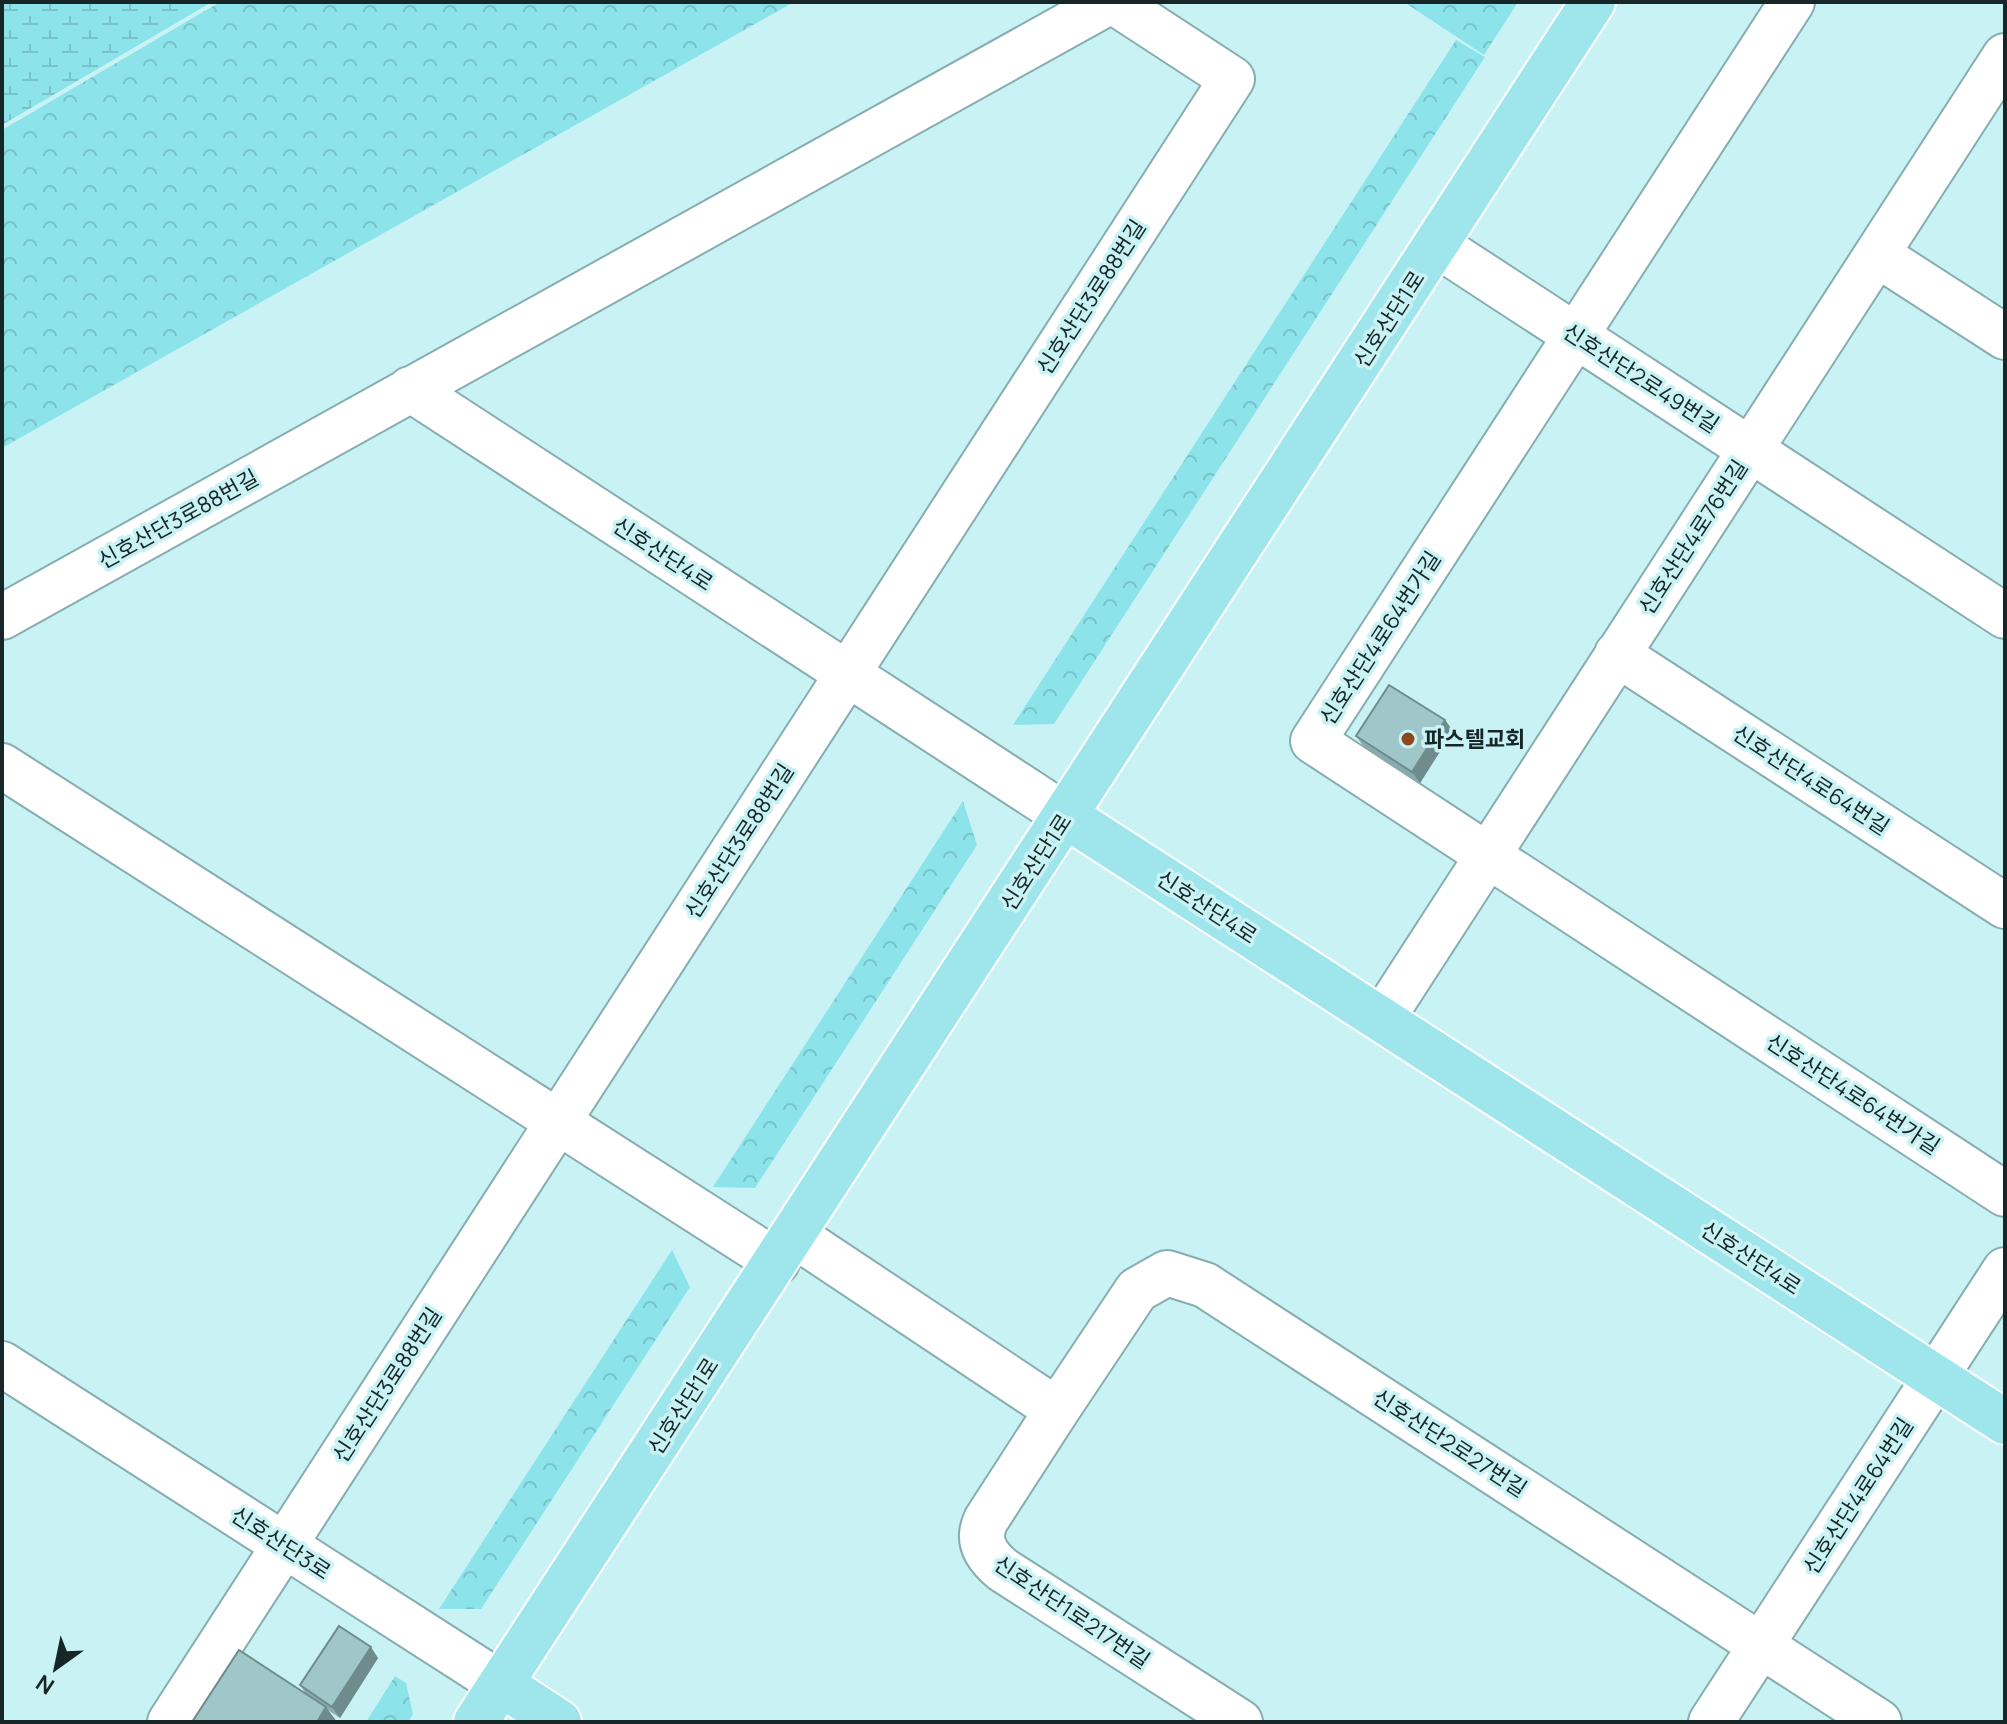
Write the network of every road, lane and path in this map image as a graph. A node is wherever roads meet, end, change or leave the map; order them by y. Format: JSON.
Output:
{"nodes":[{"id":1,"x":1112,"y":2,"type":"edge"},
{"id":2,"x":1593,"y":2,"type":"edge"},
{"id":3,"x":1792,"y":2,"type":"edge"},
{"id":4,"x":2005,"y":56,"type":"edge"},
{"id":5,"x":1437,"y":245,"type":"junction"},
{"id":6,"x":1878,"y":255,"type":"junction"},
{"id":7,"x":1576,"y":336,"type":"junction"},
{"id":8,"x":2005,"y":337,"type":"edge"},
{"id":9,"x":410,"y":389,"type":"junction"},
{"id":10,"x":1750,"y":449,"type":"junction"},
{"id":11,"x":2005,"y":616,"type":"edge"},
{"id":12,"x":2,"y":617,"type":"edge"},
{"id":13,"x":1617,"y":654,"type":"junction"},
{"id":14,"x":847,"y":675,"type":"junction"},
{"id":15,"x":2,"y":766,"type":"edge"},
{"id":16,"x":1066,"y":816,"type":"junction"},
{"id":17,"x":1487,"y":853,"type":"junction"},
{"id":18,"x":2005,"y":906,"type":"edge"},
{"id":19,"x":1382,"y":1019,"type":"junction"},
{"id":20,"x":558,"y":1122,"type":"junction"},
{"id":21,"x":2005,"y":1194,"type":"edge"},
{"id":22,"x":786,"y":1249,"type":"junction"},
{"id":23,"x":2005,"y":1270,"type":"edge"},
{"id":24,"x":2,"y":1364,"type":"edge"},
{"id":25,"x":1935,"y":1377,"type":"junction"},
{"id":26,"x":1057,"y":1410,"type":"junction"},
{"id":27,"x":2005,"y":1422,"type":"edge"},
{"id":28,"x":284,"y":1545,"type":"junction"},
{"id":29,"x":1761,"y":1645,"type":"junction"},
{"id":30,"x":501,"y":1684,"type":"junction"},
{"id":31,"x":170,"y":1722,"type":"edge"},
{"id":32,"x":476,"y":1722,"type":"edge"},
{"id":33,"x":559,"y":1722,"type":"edge"},
{"id":34,"x":1240,"y":1722,"type":"edge"},
{"id":35,"x":1711,"y":1722,"type":"edge"},
{"id":36,"x":1879,"y":1722,"type":"edge"}],
"edges":[{"from":1,"to":9,"type":"street","name":"신호산단3로88번길"},
{"from":1,"to":14,"type":"street","name":"신호산단3로88번길"},
{"from":2,"to":5,"type":"main road","name":"신호산단1로"},
{"from":3,"to":7,"type":"street","name":"신호산단4로64번가길"},
{"from":4,"to":6,"type":"street","name":"신호산단4로76번길"},
{"from":5,"to":7,"type":"street","name":"신호산단2로49번길"},
{"from":5,"to":16,"type":"main road","name":"신호산단1로"},
{"from":6,"to":8,"type":"street"},
{"from":6,"to":10,"type":"street","name":"신호산단4로76번길"},
{"from":7,"to":10,"type":"street","name":"신호산단2로49번길"},
{"from":7,"to":17,"type":"street","name":"신호산단4로64번가길"},
{"from":9,"to":12,"type":"street","name":"신호산단3로88번길"},
{"from":9,"to":14,"type":"street","name":"신호산단4로"},
{"from":10,"to":11,"type":"street","name":"신호산단2로49번길"},
{"from":10,"to":13,"type":"street","name":"신호산단4로76번길"},
{"from":13,"to":17,"type":"street","name":"신호산단4로76번길"},
{"from":13,"to":18,"type":"street","name":"신호산단4로64번길"},
{"from":14,"to":16,"type":"street","name":"신호산단4로"},
{"from":14,"to":20,"type":"street","name":"신호산단3로88번길"},
{"from":15,"to":20,"type":"street"},
{"from":16,"to":19,"type":"main road","name":"신호산단4로"},
{"from":16,"to":22,"type":"main road","name":"신호산단1로"},
{"from":17,"to":19,"type":"street","name":"신호산단4로76번길"},
{"from":17,"to":21,"type":"street","name":"신호산단4로64번가길"},
{"from":19,"to":25,"type":"main road","name":"신호산단4로"},
{"from":20,"to":22,"type":"street"},
{"from":20,"to":28,"type":"street","name":"신호산단3로88번길"},
{"from":22,"to":26,"type":"street"},
{"from":22,"to":30,"type":"main road","name":"신호산단1로"},
{"from":23,"to":25,"type":"street","name":"신호산단4로64번길"},
{"from":24,"to":28,"type":"street","name":"신호산단3로"},
{"from":25,"to":27,"type":"main road","name":"신호산단4로"},
{"from":25,"to":29,"type":"street","name":"신호산단4로64번길"},
{"from":26,"to":29,"type":"street","name":"신호산단2로27번길"},
{"from":26,"to":34,"type":"street","name":"신호산단1로217번길"},
{"from":28,"to":30,"type":"street","name":"신호산단3로"},
{"from":28,"to":31,"type":"street","name":"신호산단3로88번길"},
{"from":29,"to":35,"type":"street","name":"신호산단4로64번길"},
{"from":29,"to":36,"type":"street","name":"신호산단2로27번길"},
{"from":30,"to":32,"type":"main road","name":"신호산단1로"},
{"from":30,"to":33,"type":"main road","name":"신호산단3로"}]}
